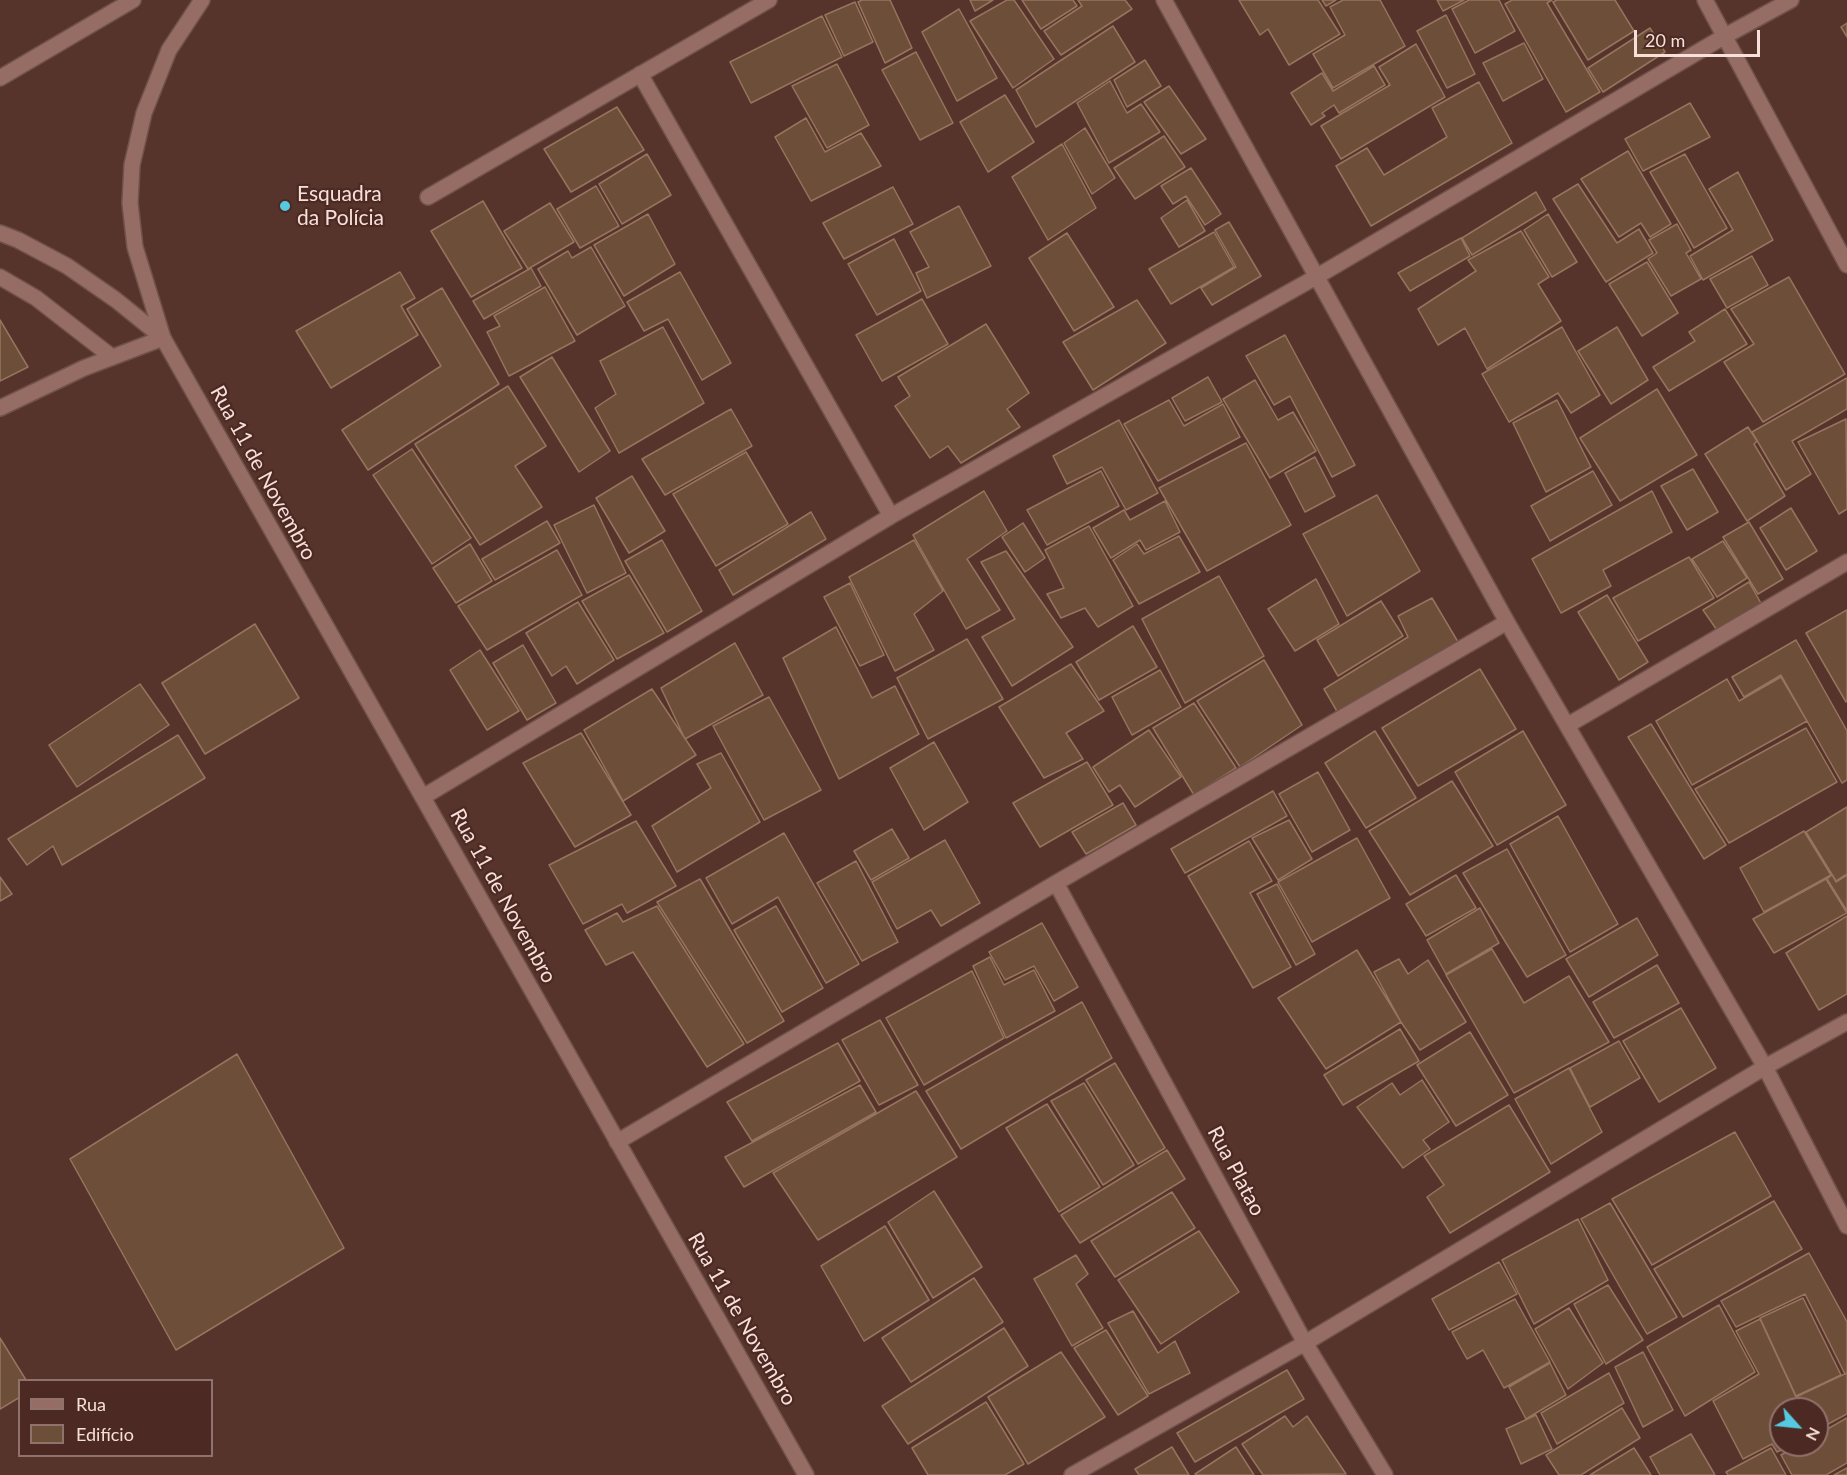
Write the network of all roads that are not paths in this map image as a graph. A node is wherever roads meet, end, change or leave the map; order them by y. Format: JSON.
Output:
{"nodes":[{"id":1,"x":133,"y":0,"type":"edge"},
{"id":2,"x":202,"y":0,"type":"edge"},
{"id":3,"x":769,"y":0,"type":"edge"},
{"id":4,"x":1164,"y":0,"type":"edge"},
{"id":5,"x":1705,"y":0,"type":"edge"},
{"id":6,"x":1791,"y":0,"type":"edge"},
{"id":7,"x":1725,"y":36,"type":"junction"},
{"id":8,"x":640,"y":74,"type":"junction"},
{"id":9,"x":0,"y":78,"type":"edge"},
{"id":10,"x":428,"y":197,"type":"dead end"},
{"id":11,"x":0,"y":234,"type":"edge"},
{"id":12,"x":1847,"y":265,"type":"edge"},
{"id":13,"x":0,"y":277,"type":"edge"},
{"id":14,"x":1316,"y":277,"type":"junction"},
{"id":15,"x":163,"y":338,"type":"junction"},
{"id":16,"x":112,"y":357,"type":"junction"},
{"id":17,"x":0,"y":408,"type":"edge"},
{"id":18,"x":891,"y":516,"type":"junction"},
{"id":19,"x":1847,"y":562,"type":"edge"},
{"id":20,"x":1507,"y":622,"type":"junction"},
{"id":21,"x":1568,"y":725,"type":"junction"},
{"id":22,"x":423,"y":797,"type":"junction"},
{"id":23,"x":1056,"y":883,"type":"junction"},
{"id":24,"x":1847,"y":1022,"type":"edge"},
{"id":25,"x":1765,"y":1067,"type":"junction"},
{"id":26,"x":617,"y":1142,"type":"junction"},
{"id":27,"x":1847,"y":1226,"type":"edge"},
{"id":28,"x":1305,"y":1343,"type":"junction"},
{"id":29,"x":806,"y":1475,"type":"edge"},
{"id":30,"x":1072,"y":1475,"type":"edge"},
{"id":31,"x":1384,"y":1475,"type":"edge"}],
"edges":[{"from":1,"to":9,"type":"street"},
{"from":2,"to":15,"type":"street"},
{"from":3,"to":8,"type":"street"},
{"from":4,"to":14,"type":"street"},
{"from":5,"to":7,"type":"street"},
{"from":6,"to":7,"type":"street"},
{"from":7,"to":12,"type":"street"},
{"from":7,"to":14,"type":"street"},
{"from":8,"to":10,"type":"street"},
{"from":8,"to":18,"type":"street"},
{"from":11,"to":15,"type":"street"},
{"from":13,"to":16,"type":"street"},
{"from":14,"to":18,"type":"street"},
{"from":14,"to":20,"type":"street"},
{"from":15,"to":16,"type":"street"},
{"from":15,"to":22,"type":"street","name":"Rua 11 de Novembro"},
{"from":16,"to":17,"type":"street"},
{"from":18,"to":22,"type":"street"},
{"from":19,"to":21,"type":"street"},
{"from":20,"to":21,"type":"street"},
{"from":20,"to":23,"type":"street"},
{"from":21,"to":25,"type":"street"},
{"from":22,"to":26,"type":"street","name":"Rua 11 de Novembro"},
{"from":23,"to":26,"type":"street"},
{"from":23,"to":28,"type":"street","name":"Rua Platao"},
{"from":24,"to":25,"type":"street"},
{"from":25,"to":27,"type":"street"},
{"from":25,"to":28,"type":"street"},
{"from":26,"to":29,"type":"street","name":"Rua 11 de Novembro"},
{"from":28,"to":30,"type":"street"},
{"from":28,"to":31,"type":"street","name":"Rua Platao"}]}
